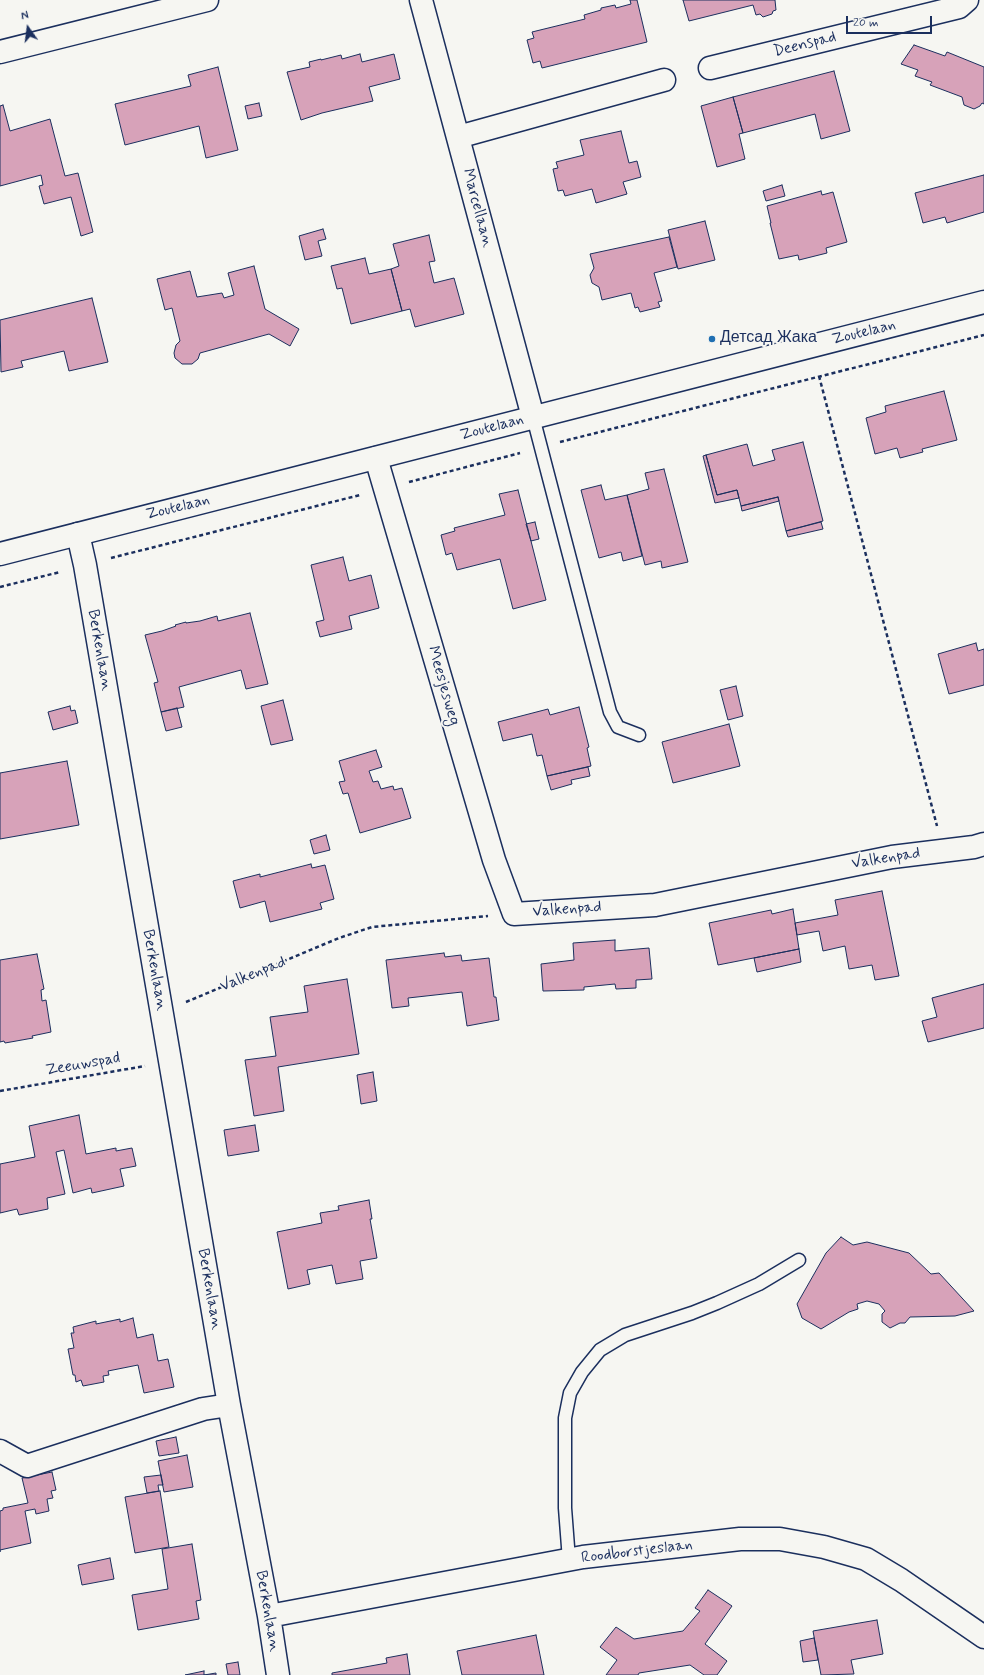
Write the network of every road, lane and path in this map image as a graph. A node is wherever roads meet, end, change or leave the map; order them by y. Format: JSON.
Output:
{"nodes":[{"id":1,"x":207,"y":0,"type":"edge"},
{"id":2,"x":421,"y":0,"type":"edge"},
{"id":3,"x":967,"y":0,"type":"edge"},
{"id":4,"x":155,"y":7,"type":"edge"},
{"id":5,"x":0,"y":52,"type":"edge"},
{"id":6,"x":710,"y":68,"type":"dead end"},
{"id":7,"x":664,"y":80,"type":"dead end"},
{"id":8,"x":458,"y":137,"type":"junction"},
{"id":9,"x":984,"y":302,"type":"edge"},
{"id":10,"x":984,"y":335,"type":"edge"},
{"id":11,"x":811,"y":346,"type":"junction"},
{"id":12,"x":819,"y":377,"type":"junction"},
{"id":13,"x":533,"y":417,"type":"junction"},
{"id":14,"x":541,"y":447,"type":"junction"},
{"id":15,"x":376,"y":458,"type":"junction"},
{"id":16,"x":384,"y":488,"type":"junction"},
{"id":17,"x":78,"y":534,"type":"junction"},
{"id":18,"x":0,"y":554,"type":"edge"},
{"id":19,"x":85,"y":565,"type":"junction"},
{"id":20,"x":0,"y":587,"type":"edge"},
{"id":21,"x":639,"y":735,"type":"dead end"},
{"id":22,"x":984,"y":844,"type":"edge"},
{"id":23,"x":943,"y":852,"type":"junction"},
{"id":24,"x":514,"y":914,"type":"junction"},
{"id":25,"x":161,"y":1012,"type":"junction"},
{"id":26,"x":169,"y":1062,"type":"junction"},
{"id":27,"x":0,"y":1091,"type":"edge"},
{"id":28,"x":799,"y":1260,"type":"dead end"},
{"id":29,"x":229,"y":1405,"type":"junction"},
{"id":30,"x":0,"y":1451,"type":"edge"},
{"id":31,"x":569,"y":1560,"type":"junction"},
{"id":32,"x":270,"y":1616,"type":"junction"},
{"id":33,"x":984,"y":1637,"type":"edge"},
{"id":34,"x":278,"y":1675,"type":"edge"}],
"edges":[{"from":1,"to":4,"type":"street"},
{"from":2,"to":8,"type":"street","name":"Marcellaan"},
{"from":3,"to":6,"type":"street","name":"Deenspad"},
{"from":4,"to":5,"type":"street"},
{"from":7,"to":8,"type":"street"},
{"from":8,"to":13,"type":"street","name":"Marcellaan"},
{"from":9,"to":11,"type":"street","name":"Zoutelaan"},
{"from":10,"to":12,"type":"path"},
{"from":11,"to":12,"type":"path"},
{"from":11,"to":13,"type":"street","name":"Zoutelaan"},
{"from":12,"to":14,"type":"path"},
{"from":12,"to":23,"type":"path"},
{"from":13,"to":14,"type":"lane"},
{"from":13,"to":15,"type":"street","name":"Zoutelaan"},
{"from":14,"to":16,"type":"path"},
{"from":14,"to":21,"type":"lane"},
{"from":15,"to":16,"type":"street","name":"Meesjesweg"},
{"from":15,"to":17,"type":"street","name":"Zoutelaan"},
{"from":16,"to":19,"type":"path"},
{"from":16,"to":24,"type":"street","name":"Meesjesweg"},
{"from":17,"to":18,"type":"street","name":"Zoutelaan"},
{"from":17,"to":19,"type":"street","name":"Berkenlaan"},
{"from":19,"to":20,"type":"path"},
{"from":19,"to":25,"type":"street","name":"Berkenlaan"},
{"from":22,"to":23,"type":"street","name":"Valkenpad"},
{"from":23,"to":24,"type":"street","name":"Valkenpad"},
{"from":24,"to":25,"type":"path","name":"Valkenpad"},
{"from":25,"to":26,"type":"street","name":"Berkenlaan"},
{"from":26,"to":27,"type":"path","name":"Zeeuwspad"},
{"from":26,"to":29,"type":"street","name":"Berkenlaan"},
{"from":28,"to":31,"type":"lane"},
{"from":29,"to":30,"type":"street"},
{"from":29,"to":32,"type":"street","name":"Berkenlaan"},
{"from":31,"to":32,"type":"street","name":"Roodborstjeslaan"},
{"from":31,"to":33,"type":"street","name":"Roodborstjeslaan"},
{"from":32,"to":34,"type":"street","name":"Berkenlaan"}]}
